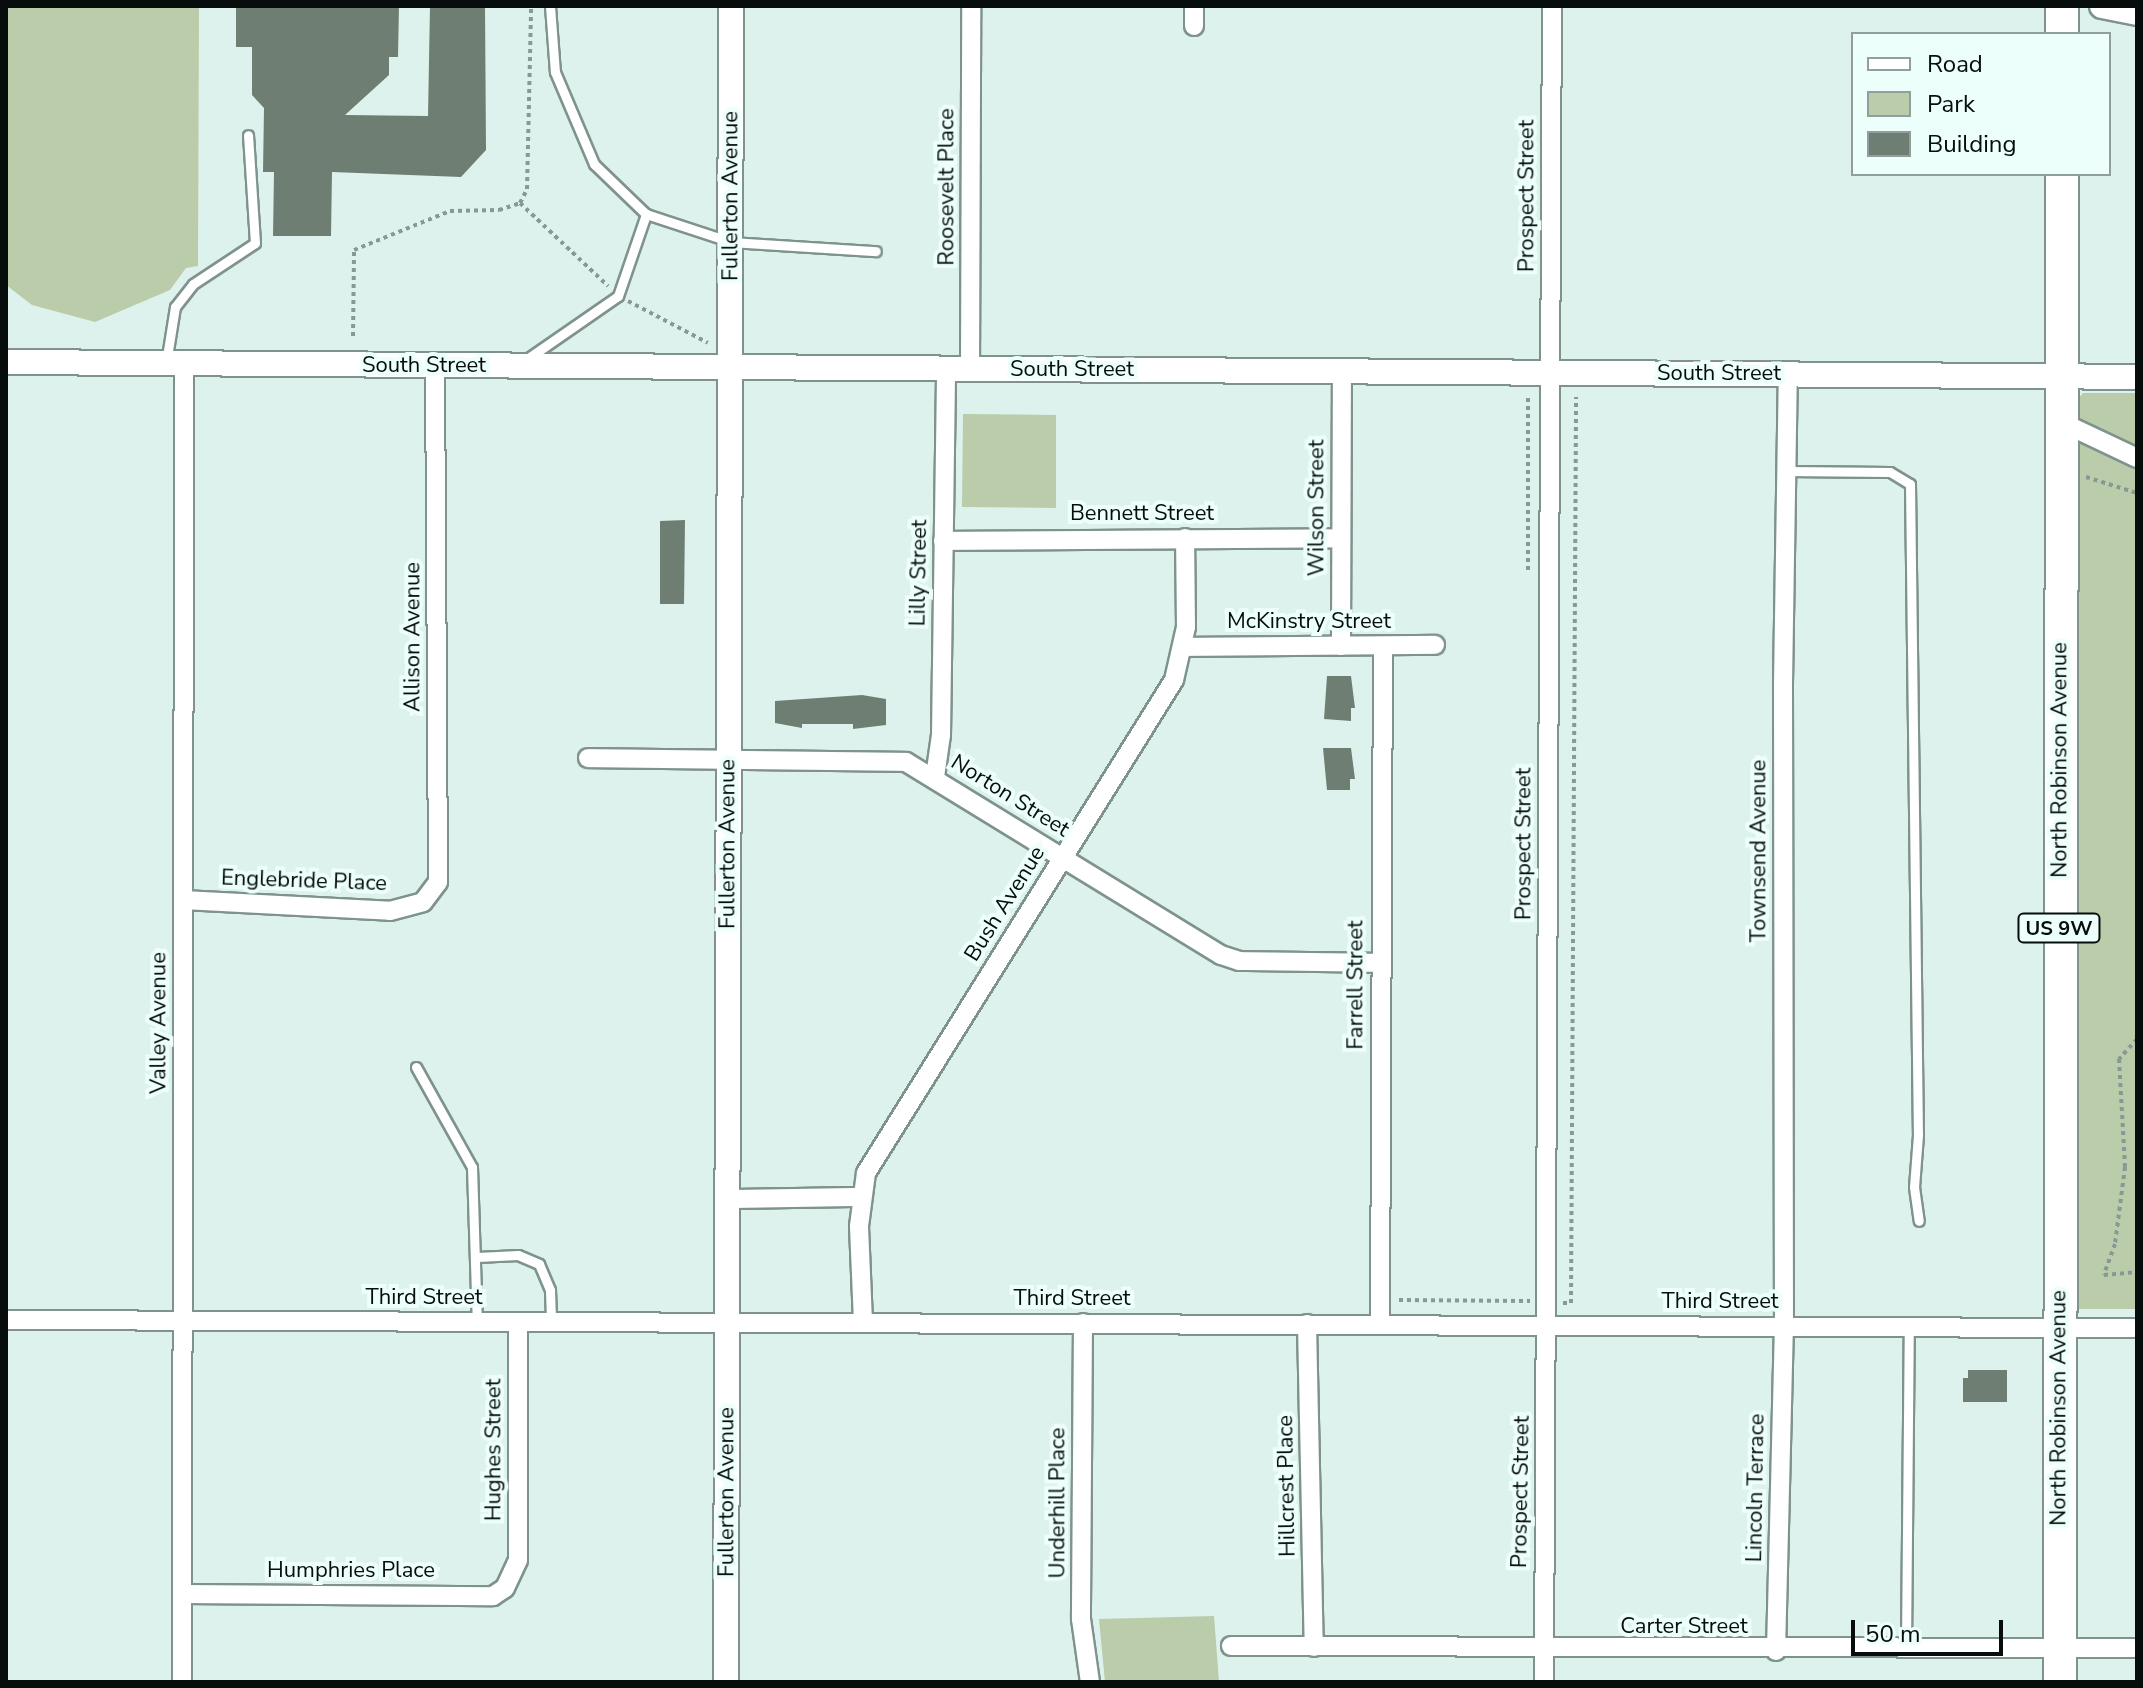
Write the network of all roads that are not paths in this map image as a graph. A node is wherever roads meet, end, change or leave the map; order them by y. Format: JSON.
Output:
{"nodes":[{"id":1,"x":550,"y":6,"type":"edge"},
{"id":2,"x":731,"y":6,"type":"edge"},
{"id":3,"x":971,"y":6,"type":"edge"},
{"id":4,"x":1194,"y":6,"type":"edge"},
{"id":5,"x":1552,"y":6,"type":"edge"},
{"id":6,"x":2062,"y":6,"type":"edge"},
{"id":7,"x":2102,"y":6,"type":"edge"},
{"id":8,"x":2137,"y":13,"type":"edge"},
{"id":9,"x":1194,"y":26,"type":"dead end"},
{"id":10,"x":2062,"y":32,"type":"edge"},
{"id":11,"x":248,"y":135,"type":"dead end"},
{"id":12,"x":2062,"y":176,"type":"edge"},
{"id":13,"x":646,"y":214,"type":"junction"},
{"id":14,"x":731,"y":242,"type":"junction"},
{"id":15,"x":876,"y":251,"type":"dead end"},
{"id":16,"x":6,"y":362,"type":"edge"},
{"id":17,"x":175,"y":364,"type":"junction"},
{"id":18,"x":435,"y":366,"type":"junction"},
{"id":19,"x":515,"y":367,"type":"junction"},
{"id":20,"x":730,"y":368,"type":"junction"},
{"id":21,"x":946,"y":369,"type":"junction"},
{"id":22,"x":970,"y":369,"type":"junction"},
{"id":23,"x":1342,"y":371,"type":"junction"},
{"id":24,"x":1550,"y":373,"type":"junction"},
{"id":25,"x":1788,"y":374,"type":"junction"},
{"id":26,"x":2062,"y":376,"type":"junction"},
{"id":27,"x":2137,"y":377,"type":"edge"},
{"id":28,"x":2061,"y":422,"type":"junction"},
{"id":29,"x":2137,"y":458,"type":"edge"},
{"id":30,"x":1786,"y":471,"type":"junction"},
{"id":31,"x":1185,"y":538,"type":"junction"},
{"id":32,"x":1341,"y":538,"type":"junction"},
{"id":33,"x":943,"y":541,"type":"junction"},
{"id":34,"x":1435,"y":645,"type":"dead end"},
{"id":35,"x":1341,"y":646,"type":"junction"},
{"id":36,"x":1383,"y":646,"type":"junction"},
{"id":37,"x":1184,"y":647,"type":"junction"},
{"id":38,"x":588,"y":758,"type":"dead end"},
{"id":39,"x":728,"y":761,"type":"junction"},
{"id":40,"x":935,"y":777,"type":"junction"},
{"id":41,"x":1062,"y":857,"type":"junction"},
{"id":42,"x":183,"y":900,"type":"junction"},
{"id":43,"x":423,"y":902,"type":"joint"},
{"id":44,"x":1380,"y":963,"type":"junction"},
{"id":45,"x":416,"y":1067,"type":"dead end"},
{"id":46,"x":860,"y":1197,"type":"junction"},
{"id":47,"x":727,"y":1199,"type":"junction"},
{"id":48,"x":1919,"y":1221,"type":"dead end"},
{"id":49,"x":477,"y":1257,"type":"junction"},
{"id":50,"x":6,"y":1320,"type":"edge"},
{"id":51,"x":183,"y":1321,"type":"junction"},
{"id":52,"x":477,"y":1322,"type":"junction"},
{"id":53,"x":518,"y":1322,"type":"junction"},
{"id":54,"x":863,"y":1322,"type":"junction"},
{"id":55,"x":551,"y":1323,"type":"junction"},
{"id":56,"x":727,"y":1323,"type":"junction"},
{"id":57,"x":1083,"y":1323,"type":"junction"},
{"id":58,"x":1307,"y":1324,"type":"junction"},
{"id":59,"x":1380,"y":1325,"type":"junction"},
{"id":60,"x":1547,"y":1326,"type":"junction"},
{"id":61,"x":1784,"y":1327,"type":"junction"},
{"id":62,"x":1909,"y":1327,"type":"junction"},
{"id":63,"x":2058,"y":1328,"type":"junction"},
{"id":64,"x":2137,"y":1328,"type":"edge"},
{"id":65,"x":512,"y":1577,"type":"joint"},
{"id":66,"x":182,"y":1594,"type":"junction"},
{"id":67,"x":1231,"y":1646,"type":"dead end"},
{"id":68,"x":1314,"y":1647,"type":"junction"},
{"id":69,"x":2061,"y":1647,"type":"junction"},
{"id":70,"x":2137,"y":1648,"type":"edge"},
{"id":71,"x":1544,"y":1650,"type":"junction"},
{"id":72,"x":1776,"y":1651,"type":"junction"},
{"id":73,"x":1906,"y":1651,"type":"junction"},
{"id":74,"x":182,"y":1682,"type":"edge"},
{"id":75,"x":726,"y":1682,"type":"edge"},
{"id":76,"x":1090,"y":1682,"type":"edge"},
{"id":77,"x":1544,"y":1682,"type":"edge"},
{"id":78,"x":2060,"y":1682,"type":"edge"}],
"edges":[{"from":1,"to":13,"type":"lane"},
{"from":2,"to":14,"type":"street","name":"Fullerton Avenue"},
{"from":3,"to":22,"type":"street","name":"Roosevelt Place"},
{"from":4,"to":9,"type":"street"},
{"from":5,"to":24,"type":"street","name":"Prospect Street"},
{"from":6,"to":10,"type":"highway"},
{"from":7,"to":8,"type":"street"},
{"from":11,"to":17,"type":"lane"},
{"from":12,"to":26,"type":"highway","name":"North Robinson Avenue","number":"US 9W"},
{"from":13,"to":14,"type":"lane"},
{"from":13,"to":19,"type":"lane"},
{"from":14,"to":15,"type":"lane"},
{"from":14,"to":20,"type":"street","name":"Fullerton Avenue"},
{"from":16,"to":17,"type":"street","name":"South Street"},
{"from":17,"to":18,"type":"street","name":"South Street"},
{"from":17,"to":42,"type":"street","name":"Valley Avenue"},
{"from":18,"to":19,"type":"street","name":"South Street"},
{"from":18,"to":43,"type":"street","name":"Allison Avenue"},
{"from":19,"to":20,"type":"street","name":"South Street"},
{"from":20,"to":21,"type":"street","name":"South Street"},
{"from":20,"to":39,"type":"street","name":"Fullerton Avenue"},
{"from":21,"to":22,"type":"street","name":"South Street"},
{"from":21,"to":33,"type":"street","name":"Lilly Street"},
{"from":22,"to":23,"type":"street","name":"South Street"},
{"from":23,"to":24,"type":"street","name":"South Street"},
{"from":23,"to":32,"type":"street","name":"Wilson Street"},
{"from":24,"to":25,"type":"street","name":"South Street"},
{"from":24,"to":60,"type":"street","name":"Prospect Street"},
{"from":25,"to":26,"type":"street","name":"South Street"},
{"from":25,"to":30,"type":"street","name":"Townsend Avenue"},
{"from":26,"to":27,"type":"street","name":"South Street"},
{"from":26,"to":28,"type":"highway","name":"North Robinson Avenue","number":"US 9W"},
{"from":28,"to":29,"type":"street"},
{"from":28,"to":63,"type":"highway","name":"North Robinson Avenue","number":"US 9W"},
{"from":30,"to":48,"type":"lane"},
{"from":30,"to":61,"type":"street","name":"Townsend Avenue"},
{"from":31,"to":32,"type":"street","name":"Bennett Street"},
{"from":31,"to":33,"type":"street","name":"Bennett Street"},
{"from":31,"to":37,"type":"street","name":"Bush Avenue"},
{"from":32,"to":35,"type":"street","name":"Wilson Street"},
{"from":33,"to":40,"type":"street","name":"Lilly Street"},
{"from":34,"to":36,"type":"street","name":"McKinstry Street"},
{"from":35,"to":36,"type":"street","name":"McKinstry Street"},
{"from":35,"to":37,"type":"street","name":"McKinstry Street"},
{"from":36,"to":44,"type":"street","name":"Farrell Street"},
{"from":37,"to":41,"type":"street","name":"Bush Avenue"},
{"from":38,"to":39,"type":"street","name":"Norton Street"},
{"from":39,"to":40,"type":"street","name":"Norton Street"},
{"from":39,"to":47,"type":"street","name":"Fullerton Avenue"},
{"from":40,"to":41,"type":"street","name":"Norton Street"},
{"from":41,"to":44,"type":"street","name":"Norton Street"},
{"from":41,"to":46,"type":"street","name":"Bush Avenue"},
{"from":42,"to":43,"type":"street","name":"Englebride Place"},
{"from":42,"to":51,"type":"street","name":"Valley Avenue"},
{"from":44,"to":59,"type":"street","name":"Farrell Street"},
{"from":45,"to":49,"type":"lane"},
{"from":46,"to":47,"type":"street"},
{"from":46,"to":54,"type":"street","name":"Bush Avenue"},
{"from":47,"to":56,"type":"street","name":"Fullerton Avenue"},
{"from":49,"to":52,"type":"lane"},
{"from":49,"to":55,"type":"lane"},
{"from":50,"to":51,"type":"street","name":"Third Street"},
{"from":51,"to":52,"type":"street","name":"Third Street"},
{"from":51,"to":66,"type":"street","name":"Valley Avenue"},
{"from":52,"to":53,"type":"street","name":"Third Street"},
{"from":53,"to":55,"type":"street","name":"Third Street"},
{"from":53,"to":65,"type":"street","name":"Hughes Street"},
{"from":54,"to":56,"type":"street","name":"Third Street"},
{"from":54,"to":57,"type":"street","name":"Third Street"},
{"from":55,"to":56,"type":"street","name":"Third Street"},
{"from":56,"to":75,"type":"street","name":"Fullerton Avenue"},
{"from":57,"to":58,"type":"street","name":"Third Street"},
{"from":57,"to":76,"type":"street","name":"Underhill Place"},
{"from":58,"to":59,"type":"street","name":"Third Street"},
{"from":58,"to":68,"type":"street","name":"Hillcrest Place"},
{"from":59,"to":60,"type":"street","name":"Third Street"},
{"from":60,"to":61,"type":"street","name":"Third Street"},
{"from":60,"to":71,"type":"street","name":"Prospect Street"},
{"from":61,"to":62,"type":"street","name":"Third Street"},
{"from":61,"to":72,"type":"street","name":"Lincoln Terrace"},
{"from":62,"to":63,"type":"street","name":"Third Street"},
{"from":62,"to":73,"type":"lane"},
{"from":63,"to":64,"type":"street","name":"Third Street"},
{"from":63,"to":69,"type":"highway","name":"North Robinson Avenue","number":"US 9W"},
{"from":65,"to":66,"type":"street","name":"Humphries Place"},
{"from":66,"to":74,"type":"street","name":"Valley Avenue"},
{"from":67,"to":68,"type":"street","name":"Carter Street"},
{"from":68,"to":71,"type":"street","name":"Carter Street"},
{"from":69,"to":70,"type":"street","name":"Carter Street"},
{"from":69,"to":73,"type":"street","name":"Carter Street"},
{"from":69,"to":78,"type":"highway","name":"North Robinson Avenue","number":"US 9W"},
{"from":71,"to":72,"type":"street","name":"Carter Street"},
{"from":71,"to":77,"type":"street","name":"Prospect Street"},
{"from":72,"to":73,"type":"street","name":"Carter Street"}]}
